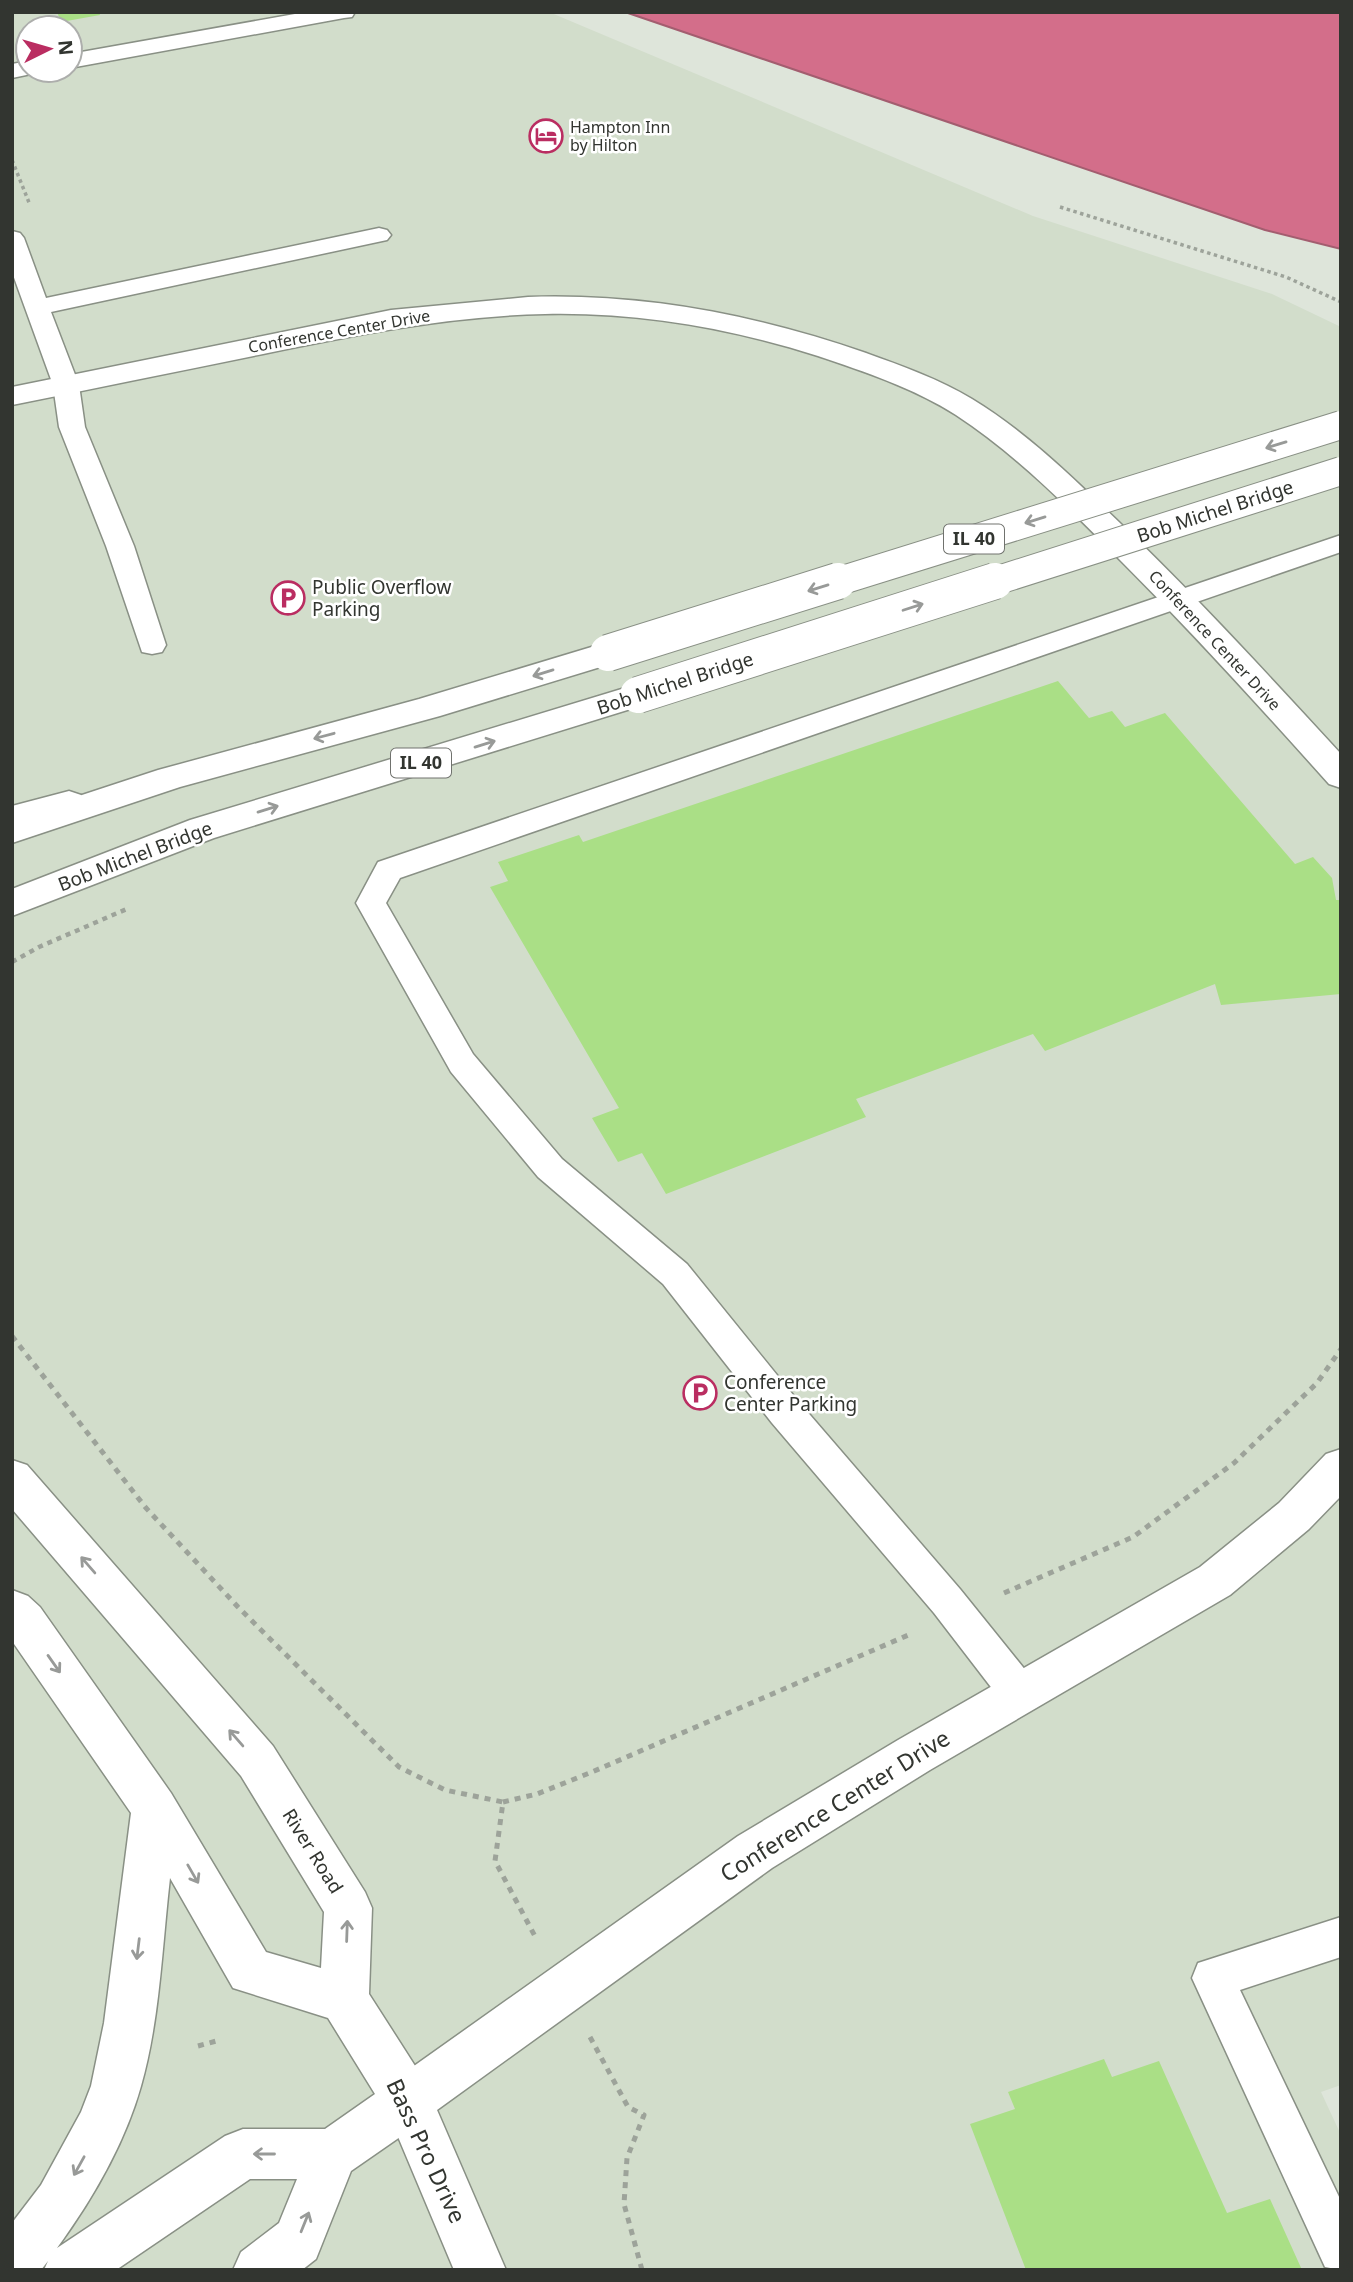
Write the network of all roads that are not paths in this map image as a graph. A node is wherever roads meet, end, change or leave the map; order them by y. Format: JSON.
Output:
{"nodes":[{"id":1,"x":344,"y":12,"type":"edge"},
{"id":2,"x":84,"y":58,"type":"edge"},
{"id":3,"x":379,"y":235,"type":"dead end"},
{"id":4,"x":12,"y":238,"type":"edge"},
{"id":5,"x":40,"y":307,"type":"junction"},
{"id":6,"x":66,"y":385,"type":"junction"},
{"id":7,"x":12,"y":396,"type":"edge"},
{"id":8,"x":1341,"y":425,"type":"edge"},
{"id":9,"x":1341,"y":471,"type":"edge"},
{"id":10,"x":1341,"y":543,"type":"edge"},
{"id":11,"x":1178,"y":597,"type":"junction"},
{"id":12,"x":152,"y":645,"type":"dead end"},
{"id":13,"x":1341,"y":776,"type":"edge"},
{"id":14,"x":170,"y":779,"type":"junction"},
{"id":15,"x":12,"y":818,"type":"edge"},
{"id":16,"x":12,"y":831,"type":"edge"},
{"id":17,"x":20,"y":902,"type":"edge"},
{"id":18,"x":12,"y":1478,"type":"edge"},
{"id":19,"x":1336,"y":1483,"type":"edge"},
{"id":20,"x":12,"y":1610,"type":"edge"},
{"id":21,"x":1021,"y":1695,"type":"junction"},
{"id":22,"x":155,"y":1808,"type":"junction"},
{"id":23,"x":1341,"y":1937,"type":"edge"},
{"id":24,"x":344,"y":1999,"type":"junction"},
{"id":25,"x":408,"y":2101,"type":"junction"},
{"id":26,"x":332,"y":2154,"type":"junction"},
{"id":27,"x":1341,"y":2251,"type":"edge"},
{"id":28,"x":12,"y":2266,"type":"edge"},
{"id":29,"x":70,"y":2270,"type":"edge"},
{"id":30,"x":259,"y":2270,"type":"edge"},
{"id":31,"x":480,"y":2270,"type":"edge"}],
"edges":[{"from":1,"to":2,"type":"lane"},
{"from":3,"to":5,"type":"lane"},
{"from":4,"to":5,"type":"lane"},
{"from":5,"to":6,"type":"lane"},
{"from":6,"to":7,"type":"main road","name":"Conference Center Drive"},
{"from":6,"to":11,"type":"main road","name":"Conference Center Drive"},
{"from":6,"to":12,"type":"lane"},
{"from":8,"to":14,"type":"main road","number":"IL 40","one_way":true,"bridge":true},
{"from":17,"to":9,"type":"main road","name":"Bob Michel Bridge","number":"IL 40","one_way":true,"bridge":true},
{"from":10,"to":11,"type":"lane"},
{"from":11,"to":13,"type":"main road","name":"Conference Center Drive"},
{"from":11,"to":21,"type":"lane"},
{"from":14,"to":15,"type":"main road"},
{"from":14,"to":16,"type":"main road","number":"IL 40"},
{"from":24,"to":18,"type":"main road","name":"River Road","one_way":true},
{"from":19,"to":21,"type":"main road","name":"Conference Center Drive"},
{"from":20,"to":22,"type":"main road","one_way":true},
{"from":21,"to":25,"type":"main road","name":"Conference Center Drive"},
{"from":22,"to":24,"type":"main road","one_way":true},
{"from":22,"to":28,"type":"main road","one_way":true},
{"from":23,"to":27,"type":"lane"},
{"from":24,"to":25,"type":"main road","name":"Bass Pro Drive"},
{"from":25,"to":26,"type":"main road","name":"Conference Center Drive"},
{"from":25,"to":31,"type":"main road","name":"Bass Pro Drive"},
{"from":26,"to":29,"type":"main road","one_way":true},
{"from":30,"to":26,"type":"main road","one_way":true}]}
